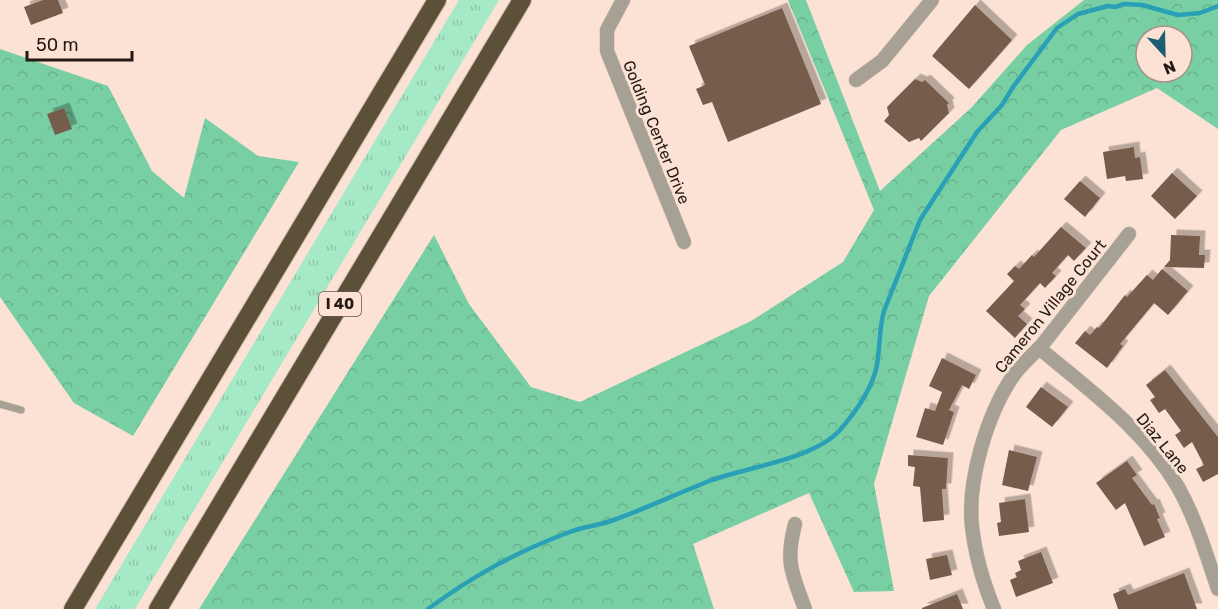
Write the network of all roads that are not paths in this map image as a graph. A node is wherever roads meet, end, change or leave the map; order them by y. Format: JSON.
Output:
{"nodes":[{"id":1,"x":437,"y":0,"type":"edge"},
{"id":2,"x":522,"y":0,"type":"edge"},
{"id":3,"x":623,"y":0,"type":"edge"},
{"id":4,"x":932,"y":0,"type":"edge"},
{"id":5,"x":856,"y":80,"type":"dead end"},
{"id":6,"x":1129,"y":234,"type":"dead end"},
{"id":7,"x":684,"y":242,"type":"dead end"},
{"id":8,"x":1039,"y":348,"type":"junction"},
{"id":9,"x":0,"y":404,"type":"edge"},
{"id":10,"x":21,"y":410,"type":"dead end"},
{"id":11,"x":795,"y":524,"type":"dead end"},
{"id":12,"x":1218,"y":589,"type":"edge"},
{"id":13,"x":73,"y":609,"type":"edge"},
{"id":14,"x":158,"y":609,"type":"edge"},
{"id":15,"x":805,"y":609,"type":"edge"},
{"id":16,"x":994,"y":609,"type":"edge"}],
"edges":[{"from":1,"to":13,"type":"highway"},
{"from":2,"to":14,"type":"highway","number":"I 40"},
{"from":3,"to":7,"type":"street","name":"Golding Center Drive"},
{"from":4,"to":5,"type":"street"},
{"from":6,"to":8,"type":"street","name":"Cameron Village Court"},
{"from":8,"to":12,"type":"street","name":"Diaz Lane"},
{"from":8,"to":16,"type":"street","name":"Cameron Village Court"},
{"from":9,"to":10,"type":"lane"},
{"from":11,"to":15,"type":"street"}]}
